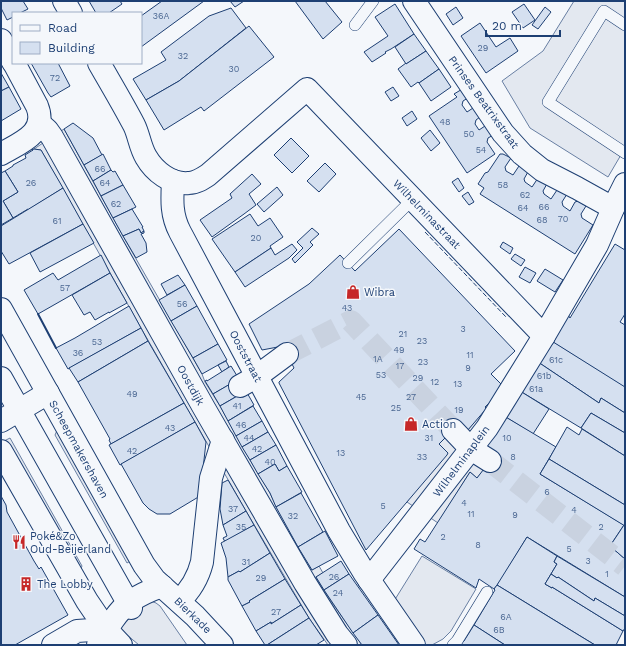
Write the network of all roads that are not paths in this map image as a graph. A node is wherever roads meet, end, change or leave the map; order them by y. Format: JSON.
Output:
{"nodes":[{"id":1,"x":64,"y":1,"type":"edge"},
{"id":2,"x":373,"y":1,"type":"edge"},
{"id":3,"x":414,"y":1,"type":"edge"},
{"id":4,"x":70,"y":12,"type":"edge"},
{"id":5,"x":355,"y":25,"type":"dead end"},
{"id":6,"x":625,"y":25,"type":"edge"},
{"id":7,"x":1,"y":40,"type":"edge"},
{"id":8,"x":12,"y":60,"type":"edge"},
{"id":9,"x":14,"y":64,"type":"edge"},
{"id":10,"x":100,"y":64,"type":"edge"},
{"id":11,"x":39,"y":123,"type":"junction"},
{"id":12,"x":625,"y":153,"type":"edge"},
{"id":13,"x":1,"y":154,"type":"edge"},
{"id":14,"x":173,"y":181,"type":"junction"},
{"id":15,"x":625,"y":184,"type":"edge"},
{"id":16,"x":412,"y":199,"type":"junction"},
{"id":17,"x":619,"y":212,"type":"edge"},
{"id":18,"x":348,"y":263,"type":"dead end"},
{"id":19,"x":1,"y":309,"type":"edge"},
{"id":20,"x":544,"y":336,"type":"junction"},
{"id":21,"x":287,"y":354,"type":"tunnel mouth"},
{"id":22,"x":1,"y":378,"type":"edge"},
{"id":23,"x":248,"y":381,"type":"junction"},
{"id":24,"x":48,"y":393,"type":"junction"},
{"id":25,"x":10,"y":416,"type":"edge"},
{"id":26,"x":453,"y":430,"type":"tunnel mouth"},
{"id":27,"x":223,"y":440,"type":"junction"},
{"id":28,"x":471,"y":449,"type":"junction"},
{"id":29,"x":1,"y":451,"type":"edge"},
{"id":30,"x":490,"y":461,"type":"tunnel mouth"},
{"id":31,"x":369,"y":580,"type":"junction"},
{"id":32,"x":162,"y":586,"type":"junction"},
{"id":33,"x":487,"y":592,"type":"dead end"},
{"id":34,"x":179,"y":601,"type":"junction"},
{"id":35,"x":129,"y":606,"type":"junction"},
{"id":36,"x":102,"y":637,"type":"edge"},
{"id":37,"x":52,"y":645,"type":"edge"},
{"id":38,"x":121,"y":645,"type":"edge"},
{"id":39,"x":222,"y":645,"type":"edge"},
{"id":40,"x":346,"y":645,"type":"edge"},
{"id":41,"x":414,"y":645,"type":"edge"},
{"id":42,"x":453,"y":645,"type":"edge"}],
"edges":[{"from":1,"to":4,"type":"street"},
{"from":2,"to":5,"type":"lane"},
{"from":3,"to":17,"type":"street","name":"Prinses Beatrixstraat"},
{"from":6,"to":12,"type":"lane"},
{"from":7,"to":8,"type":"street"},
{"from":9,"to":11,"type":"street"},
{"from":10,"to":14,"type":"street"},
{"from":11,"to":13,"type":"street"},
{"from":11,"to":27,"type":"street","name":"Oostdijk"},
{"from":14,"to":16,"type":"street","name":"Wilhelminastraat"},
{"from":14,"to":23,"type":"street","name":"Ooststraat"},
{"from":15,"to":17,"type":"street"},
{"from":16,"to":18,"type":"lane"},
{"from":16,"to":20,"type":"street","name":"Wilhelminastraat"},
{"from":17,"to":20,"type":"street"},
{"from":19,"to":24,"type":"street","name":"Scheepmakershaven"},
{"from":20,"to":28,"type":"street","name":"Wilhelminaplein"},
{"from":21,"to":23,"type":"street"},
{"from":22,"to":25,"type":"street"},
{"from":23,"to":31,"type":"street","name":"Ooststraat"},
{"from":24,"to":25,"type":"street"},
{"from":24,"to":32,"type":"street","name":"Scheepmakershaven"},
{"from":25,"to":35,"type":"street"},
{"from":26,"to":28,"type":"street"},
{"from":27,"to":34,"type":"street"},
{"from":27,"to":40,"type":"street","name":"Oostdijk"},
{"from":28,"to":30,"type":"street"},
{"from":28,"to":31,"type":"street","name":"Wilhelminaplein"},
{"from":29,"to":36,"type":"street"},
{"from":31,"to":41,"type":"street","name":"Ooststraat"},
{"from":32,"to":34,"type":"street","name":"Bierkade"},
{"from":32,"to":35,"type":"street"},
{"from":33,"to":42,"type":"lane"},
{"from":34,"to":39,"type":"street","name":"Bierkade"},
{"from":35,"to":36,"type":"street"},
{"from":36,"to":37,"type":"street"},
{"from":36,"to":38,"type":"street"}]}
